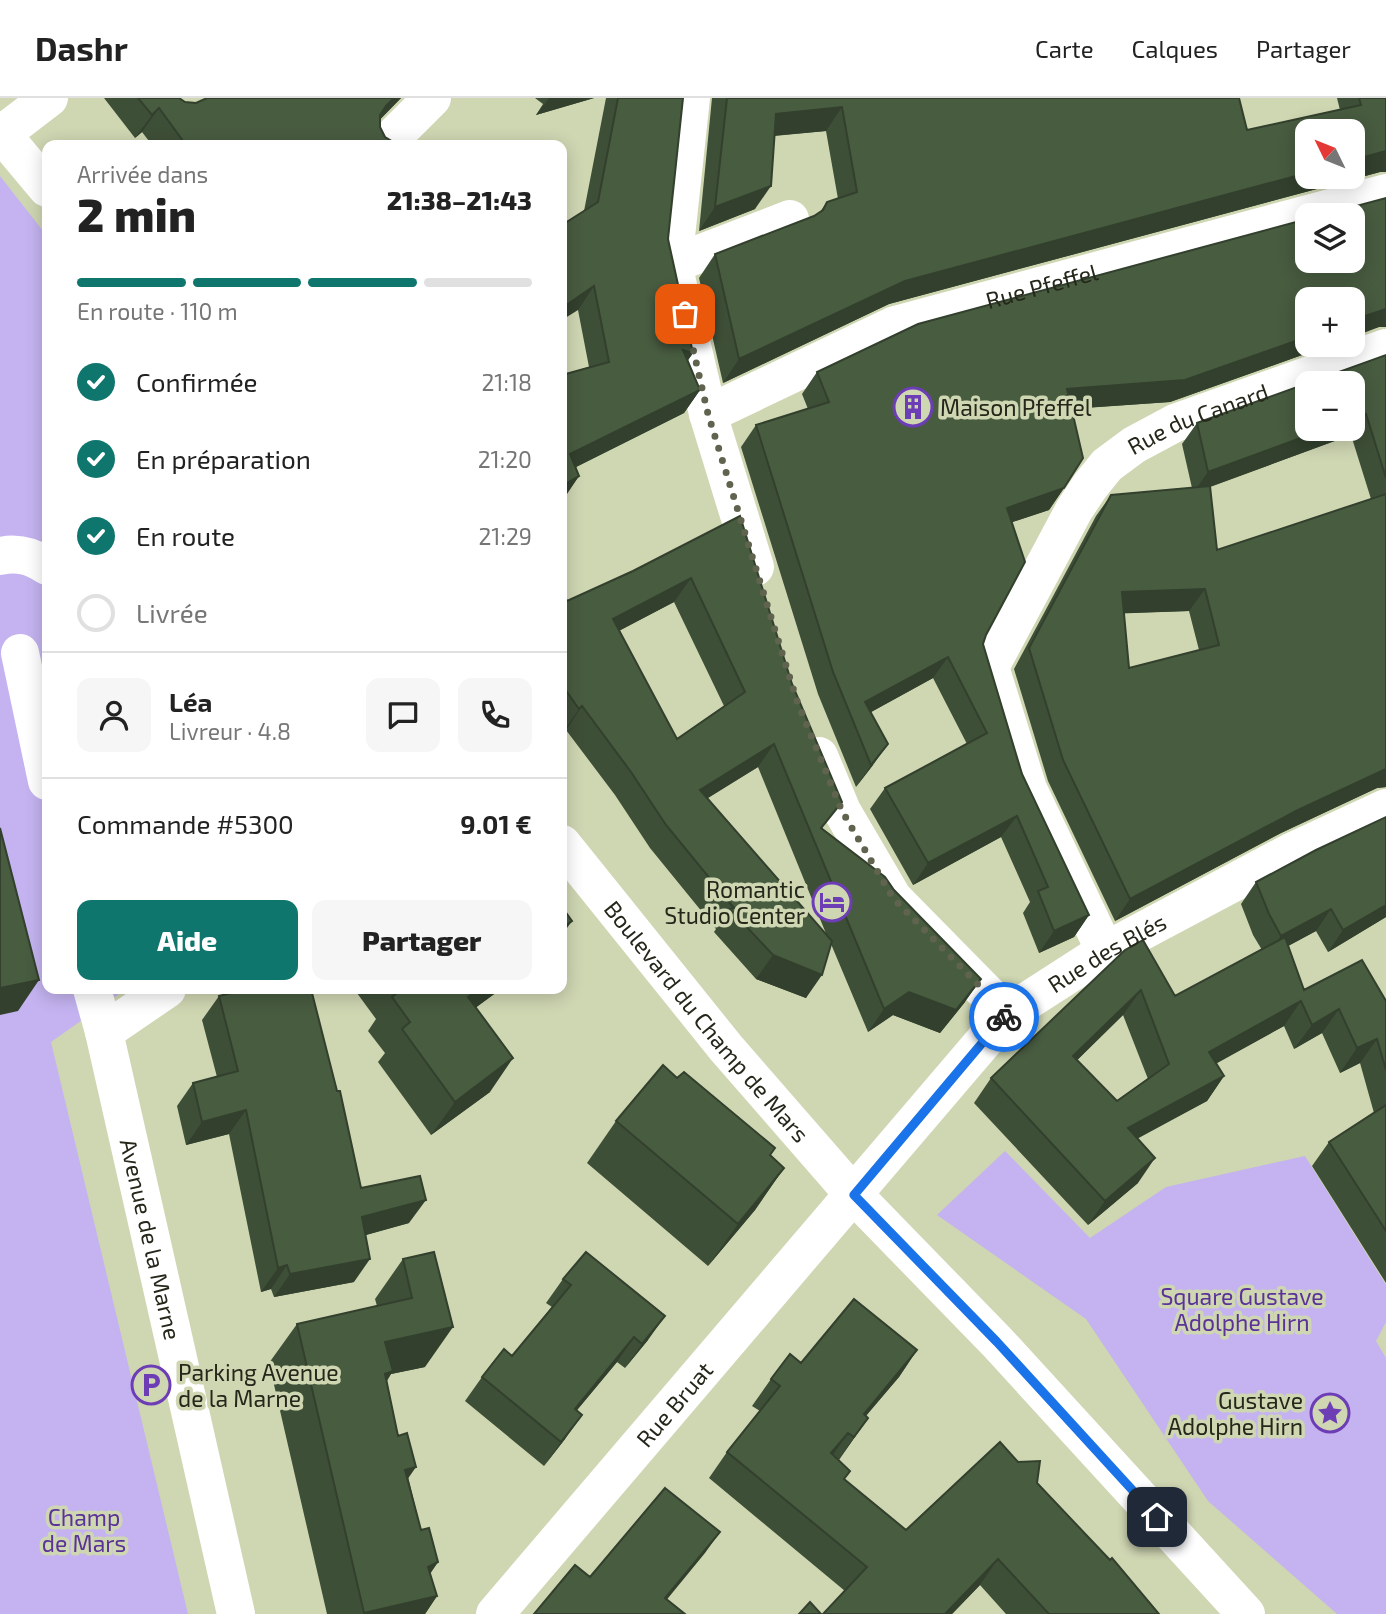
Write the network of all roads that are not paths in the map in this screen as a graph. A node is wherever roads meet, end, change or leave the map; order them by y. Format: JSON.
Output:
{"nodes":[{"id":1,"x":50,"y":98,"type":"edge"},
{"id":2,"x":432,"y":98,"type":"edge"},
{"id":3,"x":691,"y":98,"type":"edge"},
{"id":4,"x":1,"y":133,"type":"edge"},
{"id":5,"x":390,"y":140,"type":"edge"},
{"id":6,"x":42,"y":182,"type":"edge"},
{"id":7,"x":1386,"y":193,"type":"edge"},
{"id":8,"x":790,"y":219,"type":"dead end"},
{"id":9,"x":673,"y":264,"type":"junction"},
{"id":10,"x":1386,"y":348,"type":"edge"},
{"id":11,"x":708,"y":414,"type":"junction"},
{"id":12,"x":0,"y":556,"type":"edge"},
{"id":13,"x":42,"y":562,"type":"edge"},
{"id":14,"x":765,"y":596,"type":"edge"},
{"id":15,"x":22,"y":648,"type":"edge"},
{"id":16,"x":807,"y":725,"type":"edge"},
{"id":17,"x":42,"y":754,"type":"edge"},
{"id":18,"x":1386,"y":808,"type":"edge"},
{"id":19,"x":567,"y":850,"type":"edge"},
{"id":20,"x":1105,"y":951,"type":"junction"},
{"id":21,"x":93,"y":994,"type":"edge"},
{"id":22,"x":160,"y":994,"type":"edge"},
{"id":23,"x":1007,"y":1014,"type":"junction"},
{"id":24,"x":104,"y":1032,"type":"junction"},
{"id":25,"x":854,"y":1195,"type":"junction"},
{"id":26,"x":236,"y":1614,"type":"edge"},
{"id":27,"x":495,"y":1614,"type":"edge"},
{"id":28,"x":1246,"y":1614,"type":"edge"}],
"edges":[{"from":1,"to":4,"type":"street"},
{"from":2,"to":5,"type":"street"},
{"from":3,"to":9,"type":"street"},
{"from":4,"to":6,"type":"street"},
{"from":7,"to":11,"type":"street","name":"Rue Pfeffel"},
{"from":8,"to":9,"type":"street"},
{"from":9,"to":11,"type":"street"},
{"from":10,"to":20,"type":"street","name":"Rue du Canard"},
{"from":11,"to":14,"type":"street"},
{"from":12,"to":13,"type":"street"},
{"from":15,"to":17,"type":"street"},
{"from":16,"to":23,"type":"street"},
{"from":18,"to":20,"type":"street","name":"Rue des Blés"},
{"from":19,"to":25,"type":"street","name":"Boulevard du Champ de Mars"},
{"from":20,"to":23,"type":"street","name":"Rue des Blés"},
{"from":21,"to":24,"type":"street","name":"Avenue de la Marne"},
{"from":22,"to":24,"type":"street"},
{"from":23,"to":25,"type":"street","name":"Rue des Blés"},
{"from":24,"to":26,"type":"street","name":"Avenue de la Marne"},
{"from":25,"to":27,"type":"street","name":"Rue Bruat"},
{"from":25,"to":28,"type":"street","name":"Boulevard du Champ de Mars"}]}
